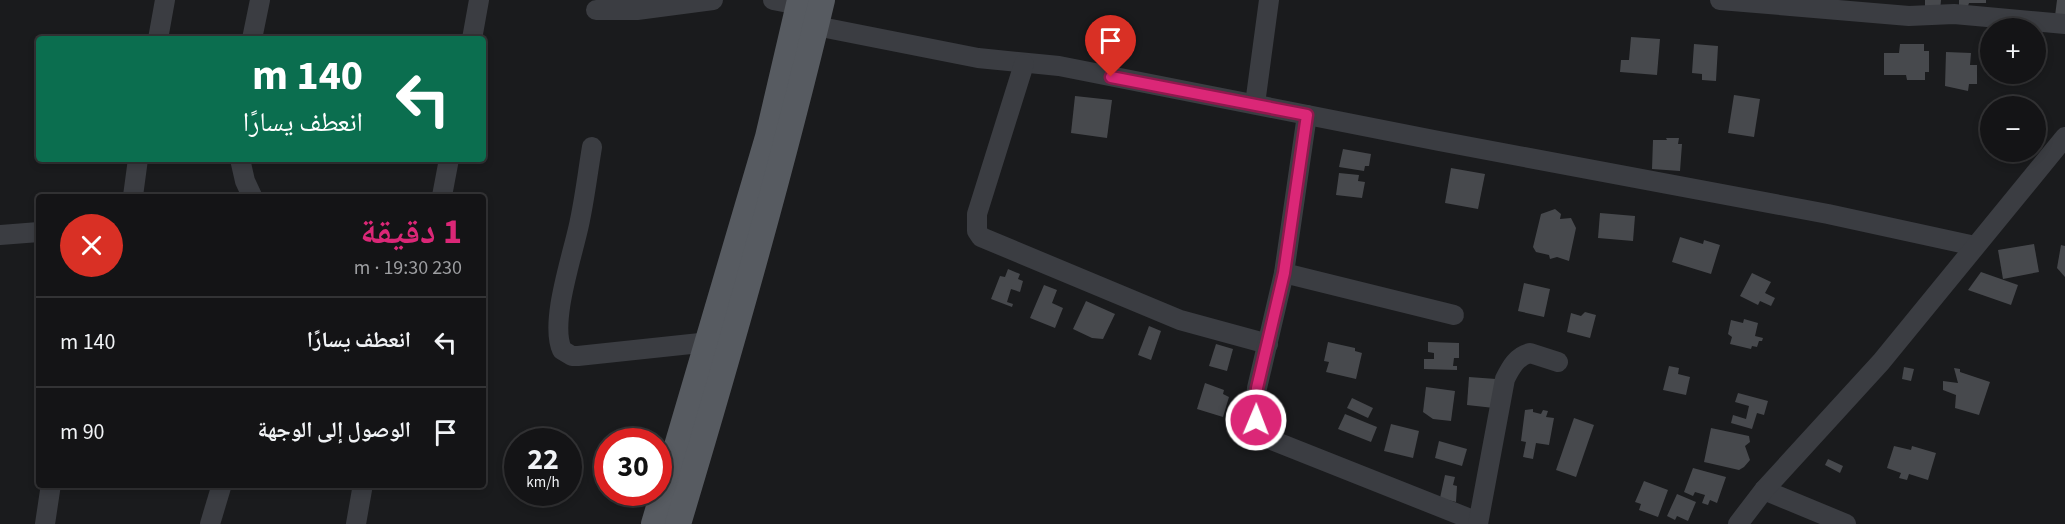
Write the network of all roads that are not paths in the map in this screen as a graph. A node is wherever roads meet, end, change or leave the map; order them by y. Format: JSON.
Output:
{"nodes":[{"id":1,"x":165,"y":0,"type":"edge"},
{"id":2,"x":260,"y":0,"type":"edge"},
{"id":3,"x":479,"y":0,"type":"edge"},
{"id":4,"x":713,"y":0,"type":"edge"},
{"id":5,"x":773,"y":0,"type":"edge"},
{"id":6,"x":1269,"y":0,"type":"edge"},
{"id":7,"x":1720,"y":0,"type":"edge"},
{"id":8,"x":807,"y":2,"type":"edge"},
{"id":9,"x":596,"y":10,"type":"dead end"},
{"id":10,"x":2065,"y":24,"type":"edge"},
{"id":11,"x":816,"y":26,"type":"junction"},
{"id":12,"x":159,"y":36,"type":"edge"},
{"id":13,"x":253,"y":36,"type":"edge"},
{"id":14,"x":473,"y":36,"type":"edge"},
{"id":15,"x":1024,"y":64,"type":"junction"},
{"id":16,"x":1255,"y":104,"type":"junction"},
{"id":17,"x":1307,"y":115,"type":"junction"},
{"id":18,"x":2065,"y":137,"type":"edge"},
{"id":19,"x":592,"y":147,"type":"dead end"},
{"id":20,"x":138,"y":162,"type":"edge"},
{"id":21,"x":241,"y":162,"type":"edge"},
{"id":22,"x":448,"y":162,"type":"edge"},
{"id":23,"x":133,"y":194,"type":"edge"},
{"id":24,"x":251,"y":194,"type":"edge"},
{"id":25,"x":442,"y":194,"type":"edge"},
{"id":26,"x":36,"y":232,"type":"edge"},
{"id":27,"x":0,"y":235,"type":"edge"},
{"id":28,"x":1975,"y":246,"type":"junction"},
{"id":29,"x":1284,"y":273,"type":"junction"},
{"id":30,"x":1454,"y":315,"type":"dead end"},
{"id":31,"x":719,"y":341,"type":"junction"},
{"id":32,"x":1268,"y":344,"type":"junction"},
{"id":33,"x":1558,"y":362,"type":"dead end"},
{"id":34,"x":50,"y":488,"type":"edge"},
{"id":35,"x":221,"y":488,"type":"edge"},
{"id":36,"x":362,"y":488,"type":"edge"},
{"id":37,"x":1764,"y":490,"type":"junction"},
{"id":38,"x":1478,"y":523,"type":"edge"},
{"id":39,"x":45,"y":524,"type":"edge"},
{"id":40,"x":210,"y":524,"type":"edge"},
{"id":41,"x":356,"y":524,"type":"edge"},
{"id":42,"x":654,"y":524,"type":"edge"},
{"id":43,"x":678,"y":524,"type":"edge"},
{"id":44,"x":1738,"y":524,"type":"edge"},
{"id":45,"x":1846,"y":524,"type":"edge"}],
"edges":[{"from":1,"to":12,"type":"street"},
{"from":2,"to":13,"type":"street"},
{"from":3,"to":14,"type":"street"},
{"from":4,"to":9,"type":"street"},
{"from":5,"to":8,"type":"street"},
{"from":6,"to":16,"type":"street"},
{"from":7,"to":10,"type":"street"},
{"from":8,"to":11,"type":"main road"},
{"from":8,"to":31,"type":"main road"},
{"from":11,"to":15,"type":"street"},
{"from":11,"to":31,"type":"main road"},
{"from":15,"to":16,"type":"street"},
{"from":15,"to":32,"type":"street"},
{"from":16,"to":17,"type":"street"},
{"from":17,"to":28,"type":"street"},
{"from":17,"to":29,"type":"street"},
{"from":18,"to":28,"type":"street"},
{"from":19,"to":31,"type":"street"},
{"from":20,"to":23,"type":"street"},
{"from":21,"to":24,"type":"street"},
{"from":22,"to":25,"type":"street"},
{"from":26,"to":27,"type":"street"},
{"from":28,"to":37,"type":"street"},
{"from":29,"to":30,"type":"street"},
{"from":29,"to":32,"type":"street"},
{"from":31,"to":42,"type":"main road"},
{"from":31,"to":43,"type":"main road"},
{"from":32,"to":38,"type":"street"},
{"from":33,"to":38,"type":"street"},
{"from":34,"to":39,"type":"street"},
{"from":35,"to":40,"type":"street"},
{"from":36,"to":41,"type":"street"},
{"from":37,"to":44,"type":"street"},
{"from":37,"to":45,"type":"street"}]}
